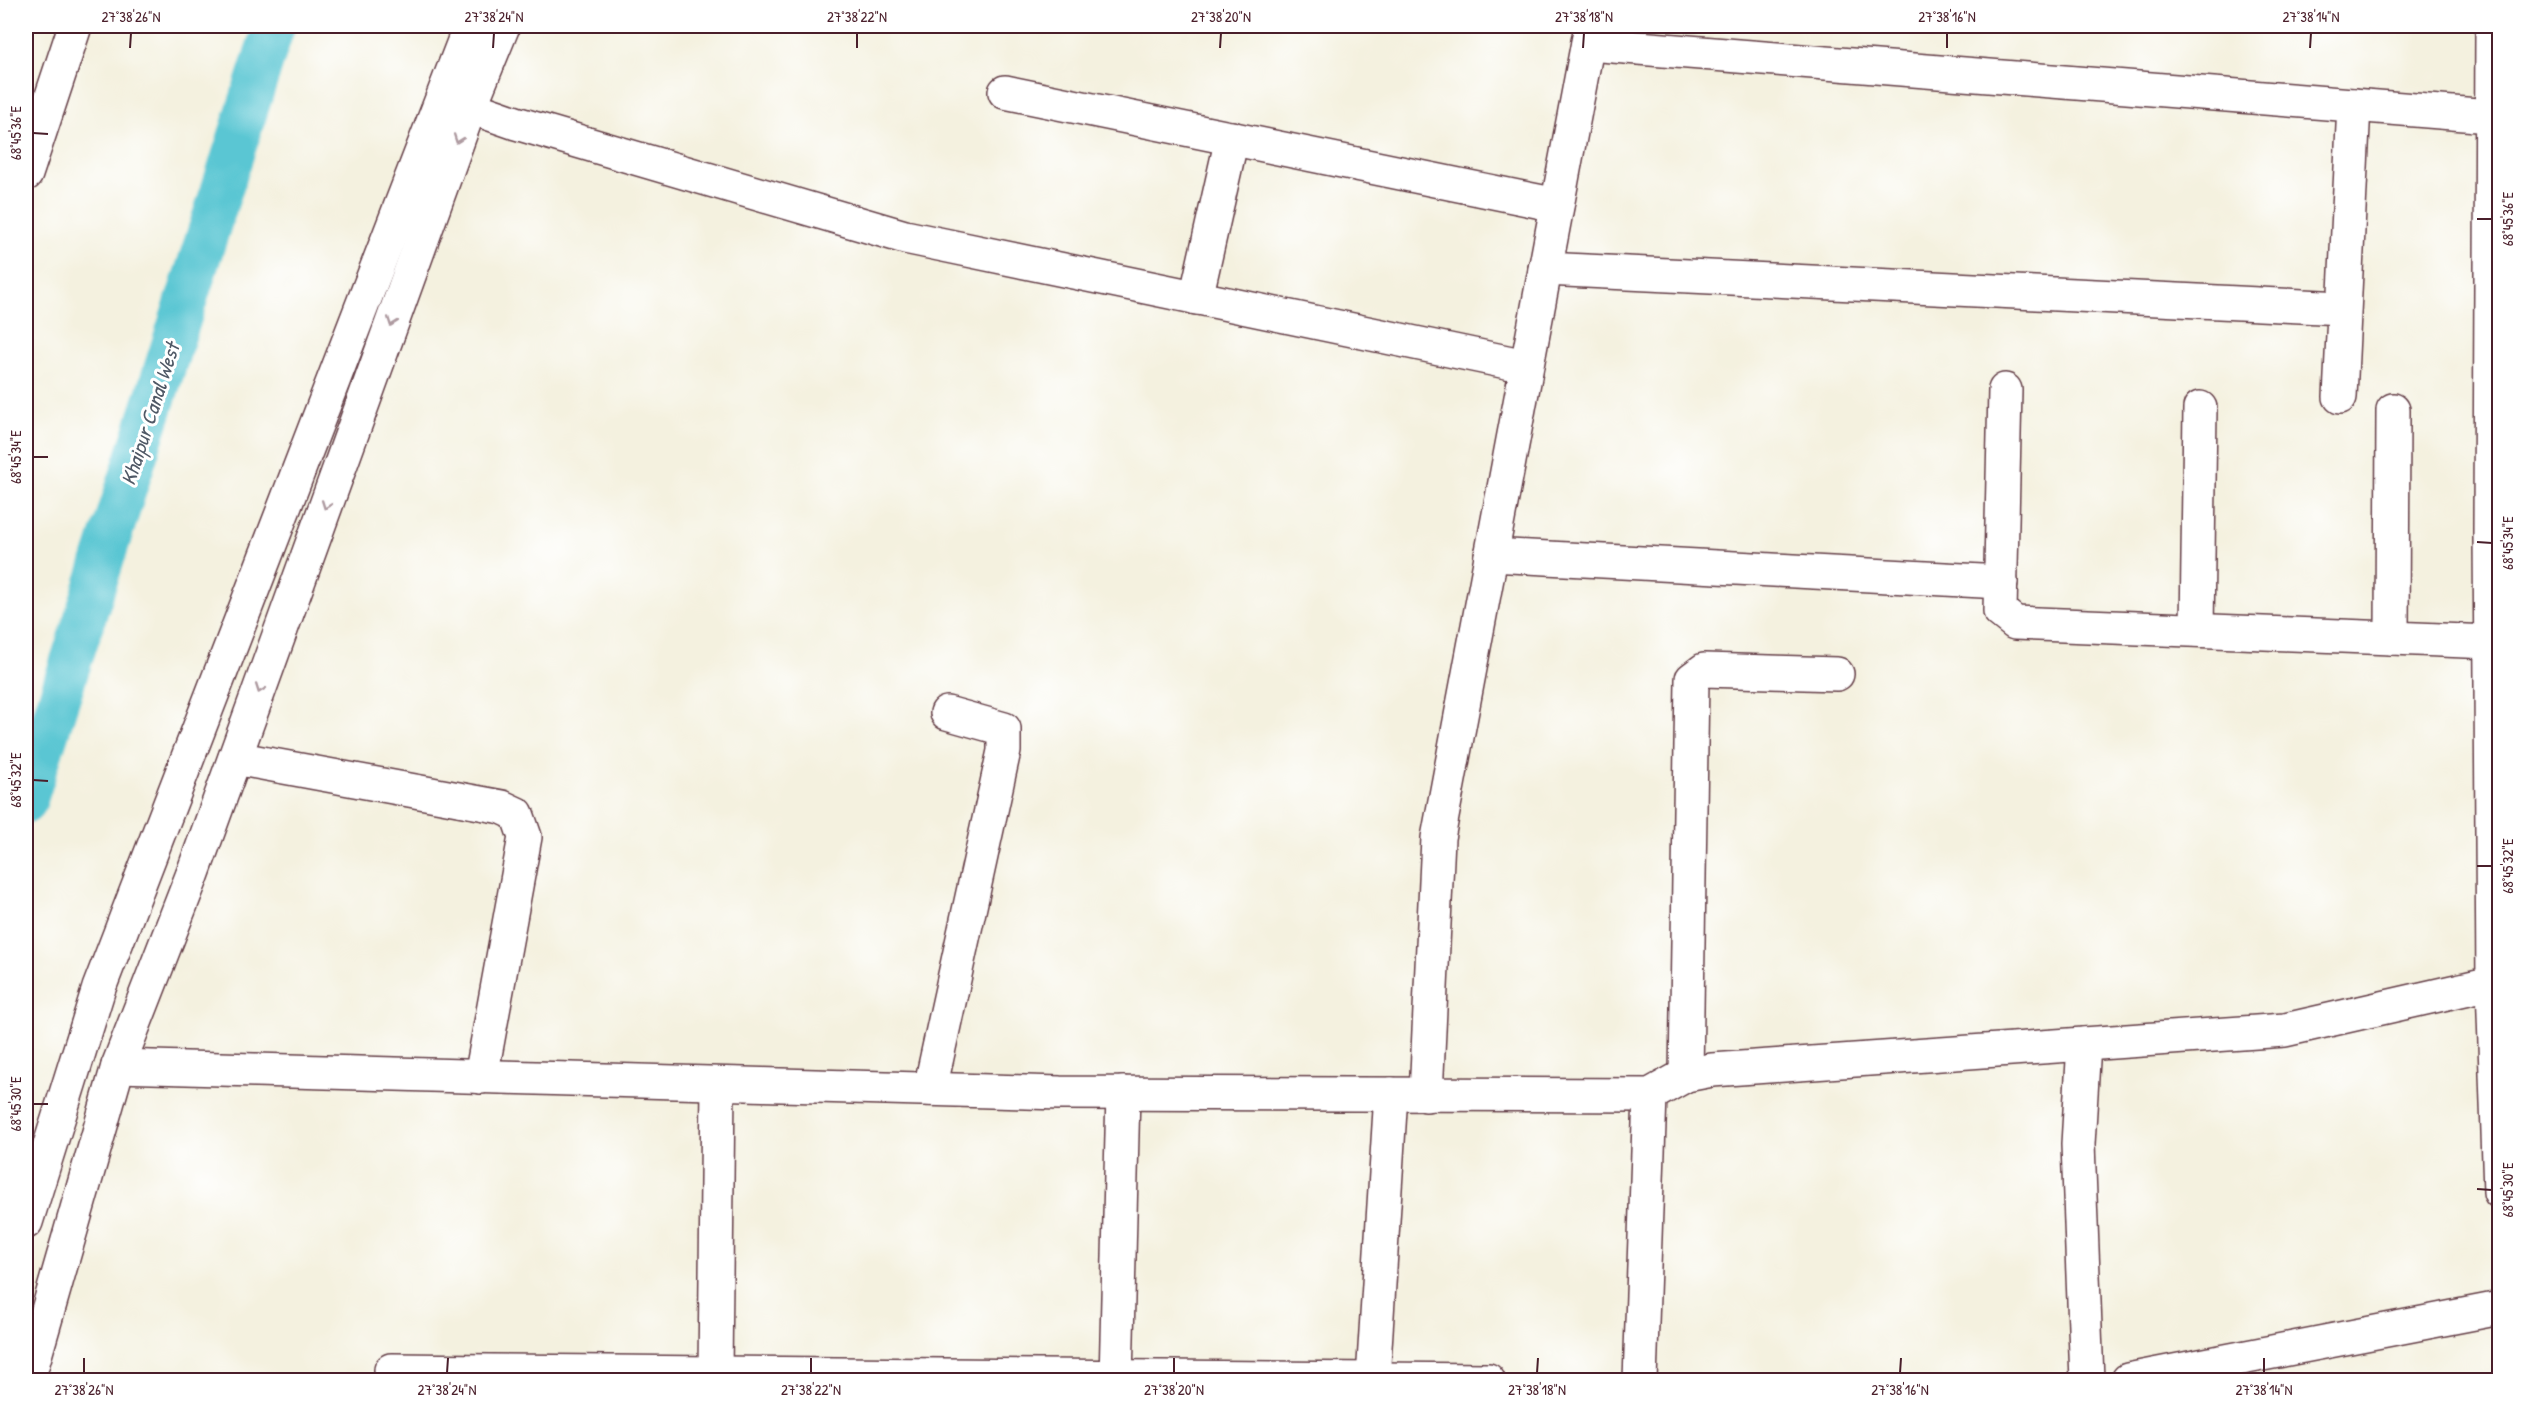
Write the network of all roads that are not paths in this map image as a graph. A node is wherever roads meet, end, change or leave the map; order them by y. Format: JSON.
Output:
{"nodes":[{"id":1,"x":75,"y":26,"type":"edge"},
{"id":2,"x":470,"y":26,"type":"edge"},
{"id":3,"x":503,"y":26,"type":"edge"},
{"id":4,"x":2492,"y":26,"type":"edge"},
{"id":5,"x":1589,"y":35,"type":"edge"},
{"id":6,"x":1005,"y":92,"type":"dead end"},
{"id":7,"x":2354,"y":105,"type":"junction"},
{"id":8,"x":470,"y":107,"type":"junction"},
{"id":9,"x":2490,"y":116,"type":"junction"},
{"id":10,"x":1232,"y":138,"type":"junction"},
{"id":11,"x":26,"y":174,"type":"edge"},
{"id":12,"x":1557,"y":205,"type":"junction"},
{"id":13,"x":1545,"y":269,"type":"junction"},
{"id":14,"x":1196,"y":298,"type":"junction"},
{"id":15,"x":2343,"y":308,"type":"junction"},
{"id":16,"x":1526,"y":366,"type":"junction"},
{"id":17,"x":2005,"y":390,"type":"dead end"},
{"id":18,"x":2340,"y":397,"type":"dead end"},
{"id":19,"x":2200,"y":408,"type":"dead end"},
{"id":20,"x":2393,"y":410,"type":"dead end"},
{"id":21,"x":1491,"y":555,"type":"junction"},
{"id":22,"x":2001,"y":582,"type":"junction"},
{"id":23,"x":2197,"y":630,"type":"junction"},
{"id":24,"x":2392,"y":638,"type":"junction"},
{"id":25,"x":2491,"y":642,"type":"junction"},
{"id":26,"x":1837,"y":674,"type":"dead end"},
{"id":27,"x":947,"y":713,"type":"dead end"},
{"id":28,"x":235,"y":758,"type":"junction"},
{"id":29,"x":2496,"y":983,"type":"edge"},
{"id":30,"x":2084,"y":1044,"type":"junction"},
{"id":31,"x":118,"y":1066,"type":"junction"},
{"id":32,"x":1686,"y":1075,"type":"junction"},
{"id":33,"x":2498,"y":1076,"type":"edge"},
{"id":34,"x":481,"y":1077,"type":"junction"},
{"id":35,"x":718,"y":1084,"type":"junction"},
{"id":36,"x":930,"y":1089,"type":"junction"},
{"id":37,"x":1123,"y":1093,"type":"junction"},
{"id":38,"x":1391,"y":1094,"type":"junction"},
{"id":39,"x":1426,"y":1095,"type":"junction"},
{"id":40,"x":1650,"y":1095,"type":"junction"},
{"id":41,"x":2499,"y":1192,"type":"edge"},
{"id":42,"x":26,"y":1222,"type":"edge"},
{"id":43,"x":2499,"y":1308,"type":"edge"},
{"id":44,"x":391,"y":1370,"type":"dead end"},
{"id":45,"x":715,"y":1373,"type":"junction"},
{"id":46,"x":857,"y":1378,"type":"edge"},
{"id":47,"x":1116,"y":1379,"type":"edge"},
{"id":48,"x":1373,"y":1379,"type":"edge"},
{"id":49,"x":28,"y":1380,"type":"edge"},
{"id":50,"x":1328,"y":1380,"type":"edge"},
{"id":51,"x":1488,"y":1380,"type":"edge"},
{"id":52,"x":1640,"y":1380,"type":"edge"},
{"id":53,"x":2087,"y":1380,"type":"edge"},
{"id":54,"x":2128,"y":1380,"type":"edge"}],
"edges":[{"from":1,"to":11,"type":"street"},
{"from":2,"to":42,"type":"street"},
{"from":3,"to":8,"type":"street"},
{"from":4,"to":9,"type":"street"},
{"from":5,"to":7,"type":"street"},
{"from":5,"to":12,"type":"street"},
{"from":6,"to":10,"type":"street"},
{"from":7,"to":9,"type":"street"},
{"from":7,"to":15,"type":"street"},
{"from":8,"to":14,"type":"street"},
{"from":8,"to":28,"type":"street","one_way":true},
{"from":9,"to":25,"type":"street"},
{"from":10,"to":12,"type":"street"},
{"from":10,"to":14,"type":"street"},
{"from":12,"to":13,"type":"street"},
{"from":13,"to":15,"type":"street"},
{"from":13,"to":16,"type":"street"},
{"from":14,"to":16,"type":"street"},
{"from":15,"to":18,"type":"street"},
{"from":16,"to":21,"type":"street"},
{"from":17,"to":22,"type":"street"},
{"from":19,"to":23,"type":"street"},
{"from":20,"to":24,"type":"street"},
{"from":21,"to":22,"type":"street"},
{"from":21,"to":39,"type":"street"},
{"from":22,"to":23,"type":"street"},
{"from":23,"to":24,"type":"street"},
{"from":24,"to":25,"type":"street"},
{"from":25,"to":29,"type":"street"},
{"from":26,"to":32,"type":"street"},
{"from":27,"to":36,"type":"street"},
{"from":28,"to":31,"type":"street"},
{"from":28,"to":34,"type":"street"},
{"from":29,"to":30,"type":"street"},
{"from":29,"to":33,"type":"street"},
{"from":30,"to":32,"type":"street"},
{"from":30,"to":53,"type":"street"},
{"from":31,"to":34,"type":"street"},
{"from":31,"to":49,"type":"street"},
{"from":32,"to":40,"type":"street"},
{"from":33,"to":41,"type":"street"},
{"from":34,"to":35,"type":"street"},
{"from":35,"to":36,"type":"street"},
{"from":35,"to":45,"type":"street"},
{"from":36,"to":37,"type":"street"},
{"from":37,"to":38,"type":"street"},
{"from":37,"to":47,"type":"street"},
{"from":38,"to":39,"type":"street"},
{"from":38,"to":48,"type":"street"},
{"from":39,"to":40,"type":"street"},
{"from":40,"to":52,"type":"street"},
{"from":43,"to":54,"type":"street"},
{"from":44,"to":45,"type":"street"},
{"from":45,"to":46,"type":"street"},
{"from":46,"to":47,"type":"street"},
{"from":47,"to":50,"type":"street"},
{"from":48,"to":50,"type":"street"},
{"from":48,"to":51,"type":"street"}]}
